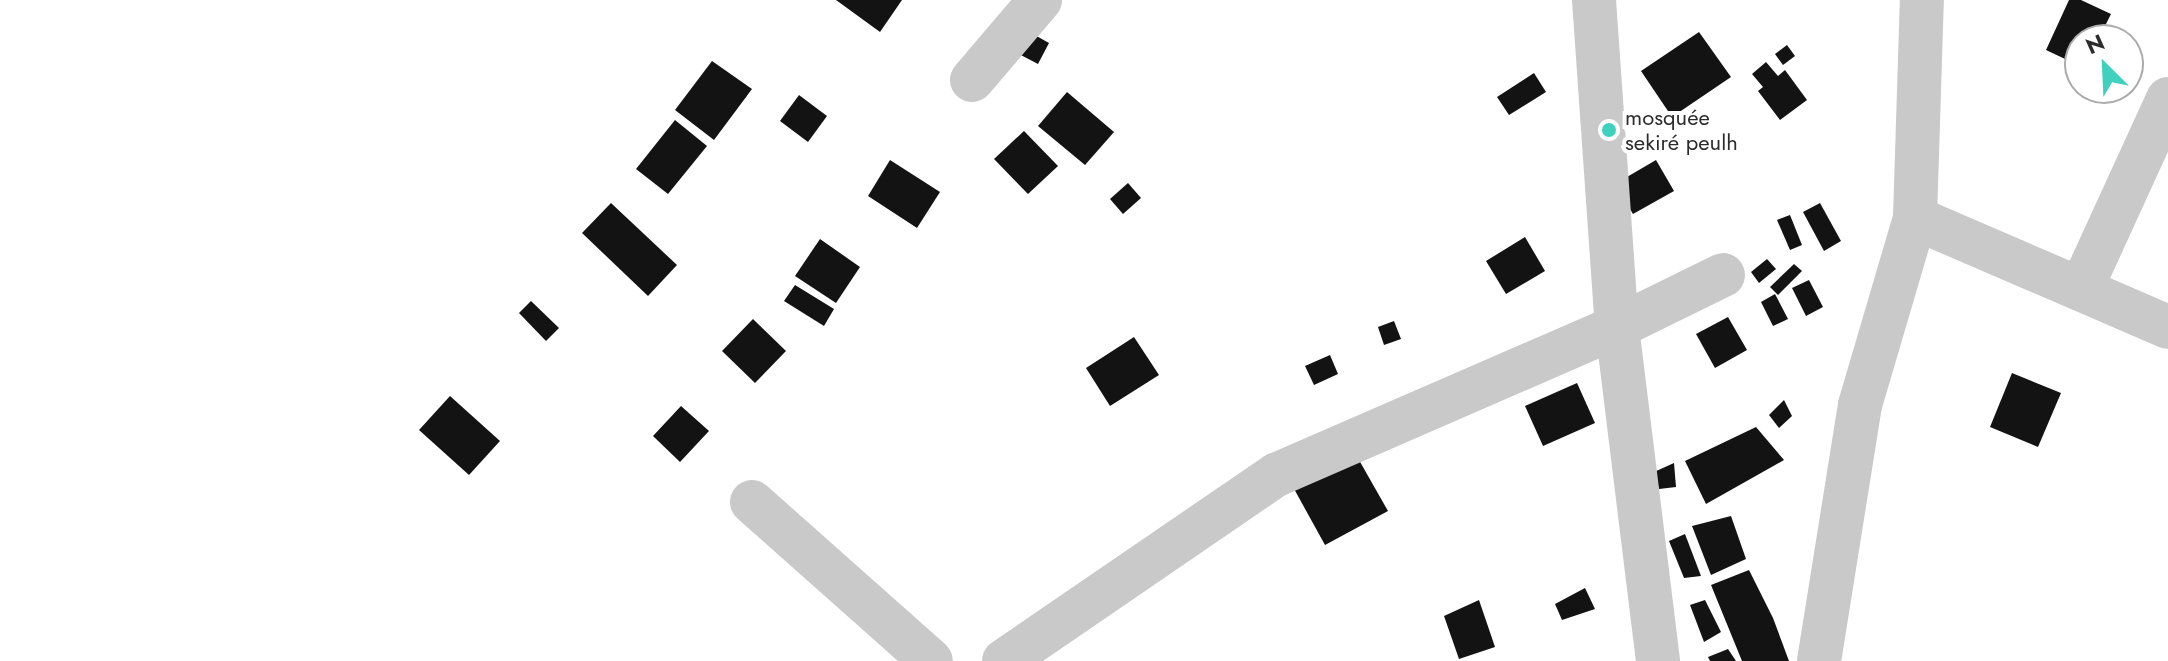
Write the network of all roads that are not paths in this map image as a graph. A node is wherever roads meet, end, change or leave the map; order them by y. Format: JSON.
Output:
{"nodes":[{"id":1,"x":1040,"y":0,"type":"edge"},
{"id":2,"x":1594,"y":0,"type":"edge"},
{"id":3,"x":1922,"y":0,"type":"edge"},
{"id":4,"x":972,"y":80,"type":"dead end"},
{"id":5,"x":2168,"y":99,"type":"edge"},
{"id":6,"x":1915,"y":218,"type":"junction"},
{"id":7,"x":1723,"y":275,"type":"dead end"},
{"id":8,"x":2081,"y":289,"type":"junction"},
{"id":9,"x":1617,"y":327,"type":"junction"},
{"id":10,"x":2168,"y":327,"type":"edge"},
{"id":11,"x":752,"y":502,"type":"dead end"},
{"id":12,"x":931,"y":661,"type":"edge"},
{"id":13,"x":1004,"y":661,"type":"edge"},
{"id":14,"x":1658,"y":661,"type":"edge"},
{"id":15,"x":1819,"y":661,"type":"edge"}],
"edges":[{"from":1,"to":4,"type":"street"},
{"from":2,"to":9,"type":"street"},
{"from":3,"to":6,"type":"street"},
{"from":5,"to":8,"type":"street"},
{"from":6,"to":8,"type":"street"},
{"from":6,"to":15,"type":"street"},
{"from":7,"to":9,"type":"street"},
{"from":8,"to":10,"type":"street"},
{"from":9,"to":13,"type":"street"},
{"from":9,"to":14,"type":"street"},
{"from":11,"to":12,"type":"street"}]}
